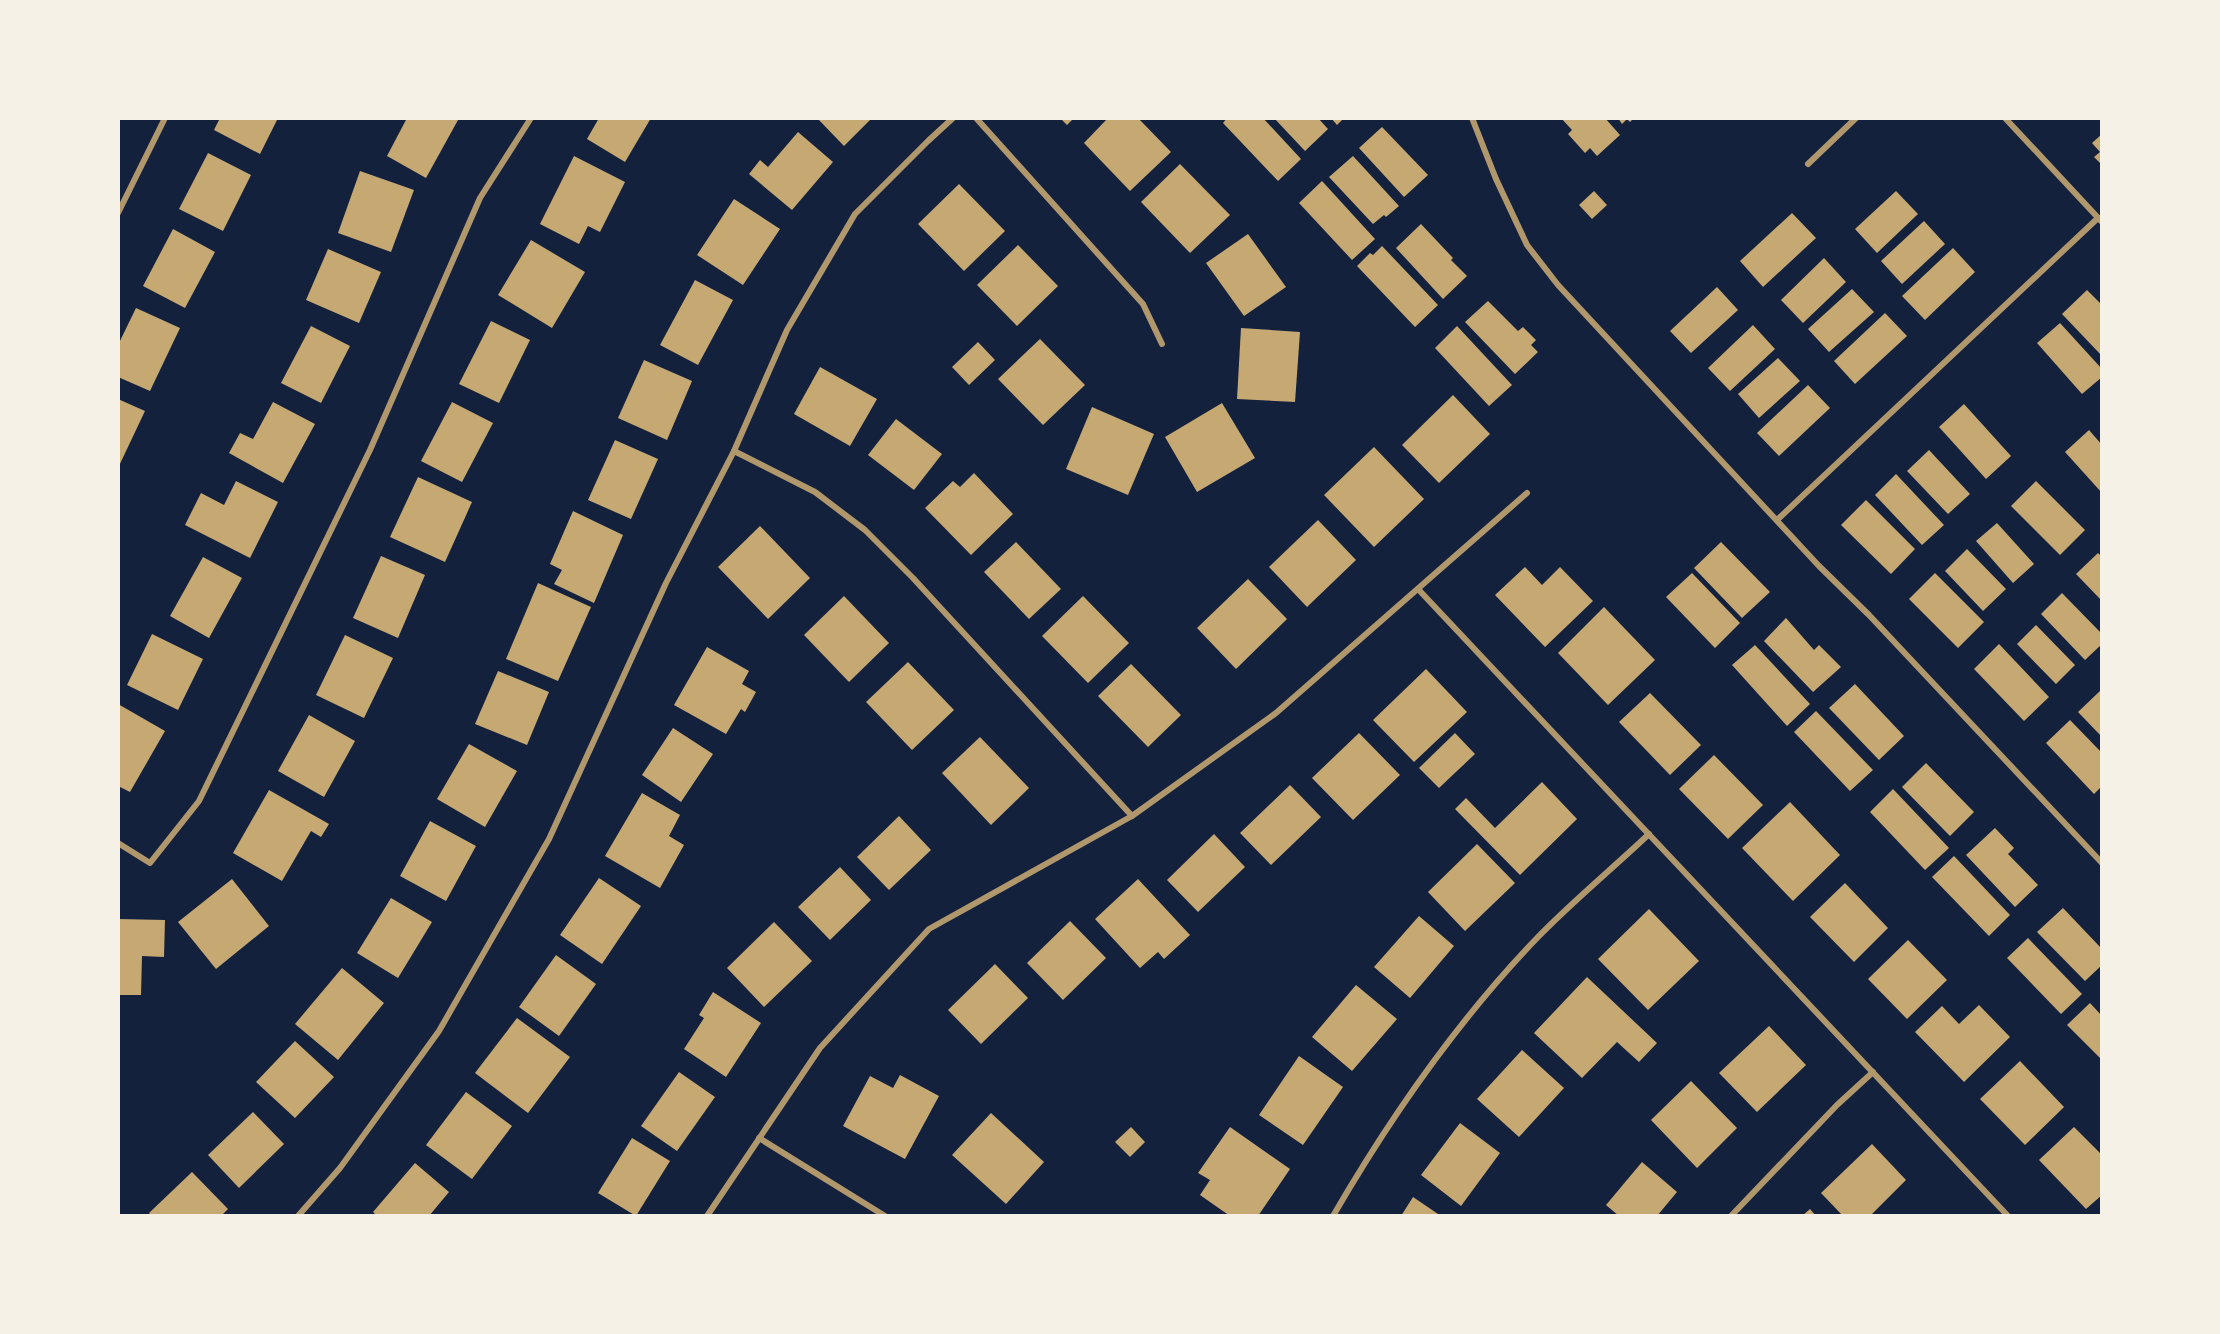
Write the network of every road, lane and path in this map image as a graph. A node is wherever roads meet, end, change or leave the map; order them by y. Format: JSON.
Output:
{"nodes":[{"id":1,"x":165,"y":118,"type":"edge"},
{"id":2,"x":531,"y":118,"type":"edge"},
{"id":3,"x":953,"y":118,"type":"edge"},
{"id":4,"x":976,"y":118,"type":"edge"},
{"id":5,"x":1472,"y":118,"type":"edge"},
{"id":6,"x":1856,"y":118,"type":"edge"},
{"id":7,"x":2005,"y":118,"type":"edge"},
{"id":8,"x":1808,"y":164,"type":"dead end"},
{"id":9,"x":118,"y":213,"type":"edge"},
{"id":10,"x":2100,"y":220,"type":"edge"},
{"id":11,"x":1162,"y":344,"type":"dead end"},
{"id":12,"x":734,"y":451,"type":"junction"},
{"id":13,"x":1527,"y":493,"type":"dead end"},
{"id":14,"x":1777,"y":520,"type":"junction"},
{"id":15,"x":1418,"y":589,"type":"junction"},
{"id":16,"x":1132,"y":816,"type":"junction"},
{"id":17,"x":1649,"y":834,"type":"junction"},
{"id":18,"x":118,"y":843,"type":"edge"},
{"id":19,"x":2102,"y":863,"type":"edge"},
{"id":20,"x":1873,"y":1072,"type":"junction"},
{"id":21,"x":759,"y":1138,"type":"junction"},
{"id":22,"x":298,"y":1215,"type":"edge"},
{"id":23,"x":707,"y":1215,"type":"edge"},
{"id":24,"x":885,"y":1215,"type":"edge"},
{"id":25,"x":1333,"y":1215,"type":"edge"},
{"id":26,"x":1731,"y":1215,"type":"edge"},
{"id":27,"x":2008,"y":1215,"type":"edge"}],
"edges":[{"from":1,"to":9,"type":"street"},
{"from":2,"to":18,"type":"street"},
{"from":3,"to":12,"type":"street"},
{"from":4,"to":11,"type":"street"},
{"from":5,"to":14,"type":"street"},
{"from":6,"to":8,"type":"street"},
{"from":7,"to":10,"type":"street"},
{"from":10,"to":14,"type":"street"},
{"from":12,"to":16,"type":"street"},
{"from":12,"to":22,"type":"street"},
{"from":13,"to":15,"type":"street"},
{"from":14,"to":19,"type":"street"},
{"from":15,"to":16,"type":"street"},
{"from":15,"to":17,"type":"street"},
{"from":16,"to":21,"type":"street"},
{"from":17,"to":20,"type":"street"},
{"from":17,"to":25,"type":"street"},
{"from":20,"to":26,"type":"street"},
{"from":20,"to":27,"type":"street"},
{"from":21,"to":23,"type":"street"},
{"from":21,"to":24,"type":"street"}]}
